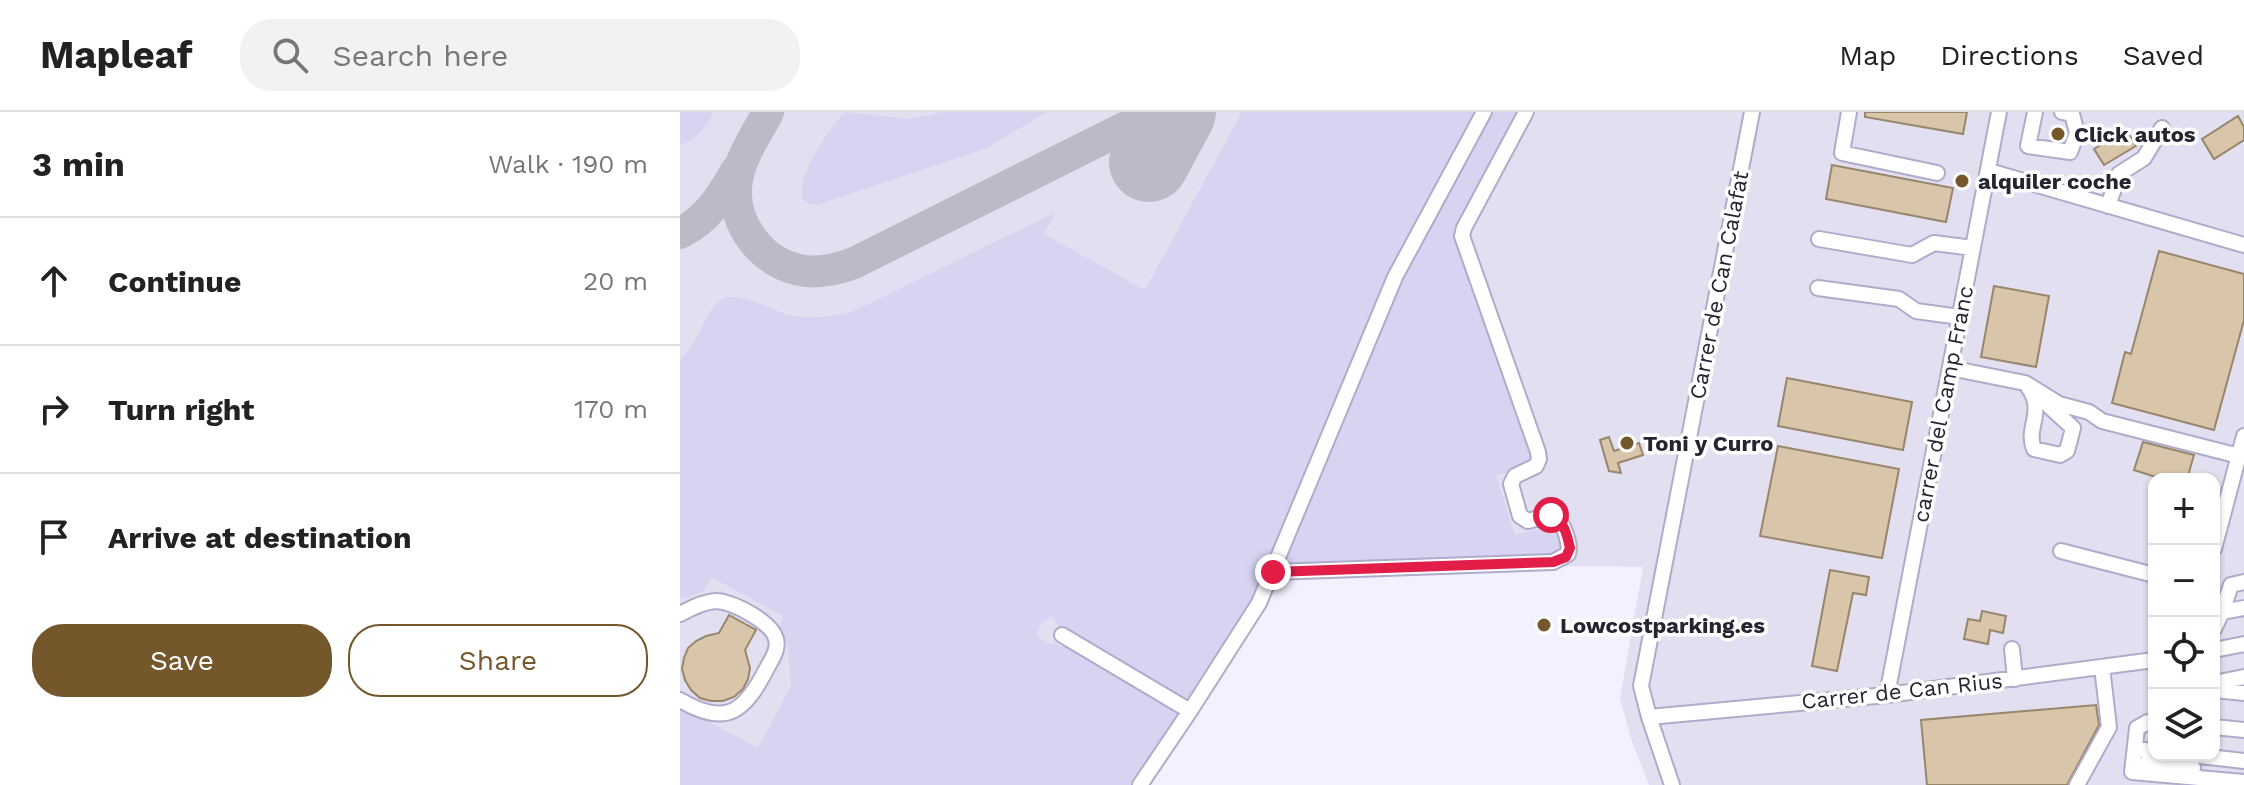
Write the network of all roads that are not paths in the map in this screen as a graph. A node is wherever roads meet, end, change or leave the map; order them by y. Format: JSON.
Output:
{"nodes":[{"id":1,"x":1484,"y":112,"type":"edge"},
{"id":2,"x":1526,"y":112,"type":"edge"},
{"id":3,"x":1752,"y":112,"type":"edge"},
{"id":4,"x":1849,"y":112,"type":"edge"},
{"id":5,"x":1999,"y":112,"type":"edge"},
{"id":6,"x":2035,"y":112,"type":"edge"},
{"id":7,"x":2062,"y":112,"type":"edge"},
{"id":8,"x":2162,"y":128,"type":"dead end"},
{"id":9,"x":1989,"y":171,"type":"junction"},
{"id":10,"x":1937,"y":173,"type":"dead end"},
{"id":11,"x":2108,"y":206,"type":"junction"},
{"id":12,"x":1819,"y":239,"type":"dead end"},
{"id":13,"x":2244,"y":245,"type":"edge"},
{"id":14,"x":1973,"y":248,"type":"junction"},
{"id":15,"x":1818,"y":288,"type":"dead end"},
{"id":16,"x":1960,"y":317,"type":"junction"},
{"id":17,"x":1950,"y":368,"type":"junction"},
{"id":18,"x":2025,"y":383,"type":"junction"},
{"id":19,"x":2041,"y":393,"type":"junction"},
{"id":20,"x":2244,"y":436,"type":"edge"},
{"id":21,"x":2239,"y":456,"type":"junction"},
{"id":22,"x":2215,"y":545,"type":"edge"},
{"id":23,"x":2061,"y":551,"type":"dead end"},
{"id":24,"x":1273,"y":572,"type":"junction"},
{"id":25,"x":2148,"y":573,"type":"edge"},
{"id":26,"x":2244,"y":582,"type":"edge"},
{"id":27,"x":2244,"y":608,"type":"edge"},
{"id":28,"x":2222,"y":612,"type":"junction"},
{"id":29,"x":680,"y":614,"type":"edge"},
{"id":30,"x":2220,"y":617,"type":"edge"},
{"id":31,"x":1062,"y":635,"type":"dead end"},
{"id":32,"x":2244,"y":644,"type":"edge"},
{"id":33,"x":2012,"y":649,"type":"dead end"},
{"id":34,"x":2220,"y":649,"type":"edge"},
{"id":35,"x":2148,"y":661,"type":"edge"},
{"id":36,"x":2102,"y":667,"type":"junction"},
{"id":37,"x":2244,"y":677,"type":"edge"},
{"id":38,"x":2015,"y":679,"type":"junction"},
{"id":39,"x":2220,"y":682,"type":"edge"},
{"id":40,"x":2220,"y":691,"type":"edge"},
{"id":41,"x":2244,"y":693,"type":"edge"},
{"id":42,"x":1887,"y":695,"type":"junction"},
{"id":43,"x":680,"y":700,"type":"edge"},
{"id":44,"x":1190,"y":711,"type":"junction"},
{"id":45,"x":1649,"y":717,"type":"junction"},
{"id":46,"x":2148,"y":722,"type":"edge"},
{"id":47,"x":2220,"y":728,"type":"edge"},
{"id":48,"x":2244,"y":730,"type":"edge"},
{"id":49,"x":2148,"y":746,"type":"edge"},
{"id":50,"x":2220,"y":749,"type":"edge"},
{"id":51,"x":2148,"y":752,"type":"edge"},
{"id":52,"x":2244,"y":752,"type":"edge"},
{"id":53,"x":2134,"y":756,"type":"junction"},
{"id":54,"x":2220,"y":758,"type":"edge"},
{"id":55,"x":2244,"y":761,"type":"edge"},
{"id":56,"x":2244,"y":772,"type":"edge"},
{"id":57,"x":2244,"y":782,"type":"edge"},
{"id":58,"x":1140,"y":785,"type":"edge"},
{"id":59,"x":1672,"y":785,"type":"edge"},
{"id":60,"x":2077,"y":785,"type":"edge"}],
"edges":[{"from":1,"to":24,"type":"street"},
{"from":2,"to":24,"type":"street"},
{"from":3,"to":45,"type":"street","name":"Carrer de Can Calafat"},
{"from":4,"to":10,"type":"street"},
{"from":5,"to":9,"type":"street","name":"carrer del Camp Franc"},
{"from":6,"to":7,"type":"street"},
{"from":8,"to":11,"type":"street"},
{"from":9,"to":11,"type":"street"},
{"from":9,"to":14,"type":"street","name":"carrer del Camp Franc"},
{"from":11,"to":13,"type":"street"},
{"from":12,"to":14,"type":"street"},
{"from":14,"to":16,"type":"street","name":"carrer del Camp Franc"},
{"from":15,"to":16,"type":"street"},
{"from":16,"to":17,"type":"street","name":"carrer del Camp Franc"},
{"from":17,"to":18,"type":"street"},
{"from":17,"to":42,"type":"street","name":"carrer del Camp Franc"},
{"from":18,"to":19,"type":"street"},
{"from":18,"to":19,"type":"street"},
{"from":19,"to":21,"type":"street"},
{"from":20,"to":21,"type":"street"},
{"from":21,"to":22,"type":"street"},
{"from":23,"to":25,"type":"street"},
{"from":24,"to":44,"type":"street"},
{"from":26,"to":28,"type":"street"},
{"from":27,"to":28,"type":"street"},
{"from":28,"to":30,"type":"street"},
{"from":29,"to":43,"type":"street"},
{"from":31,"to":44,"type":"street"},
{"from":32,"to":34,"type":"street"},
{"from":33,"to":38,"type":"street"},
{"from":35,"to":36,"type":"street","name":"Carrer de Can Rius"},
{"from":36,"to":38,"type":"street","name":"Carrer de Can Rius"},
{"from":36,"to":60,"type":"street"},
{"from":37,"to":39,"type":"street"},
{"from":38,"to":42,"type":"street","name":"Carrer de Can Rius"},
{"from":40,"to":41,"type":"street"},
{"from":42,"to":45,"type":"street","name":"Carrer de Can Rius"},
{"from":44,"to":58,"type":"street"},
{"from":45,"to":59,"type":"street","name":"Carrer de Can Calafat"},
{"from":46,"to":53,"type":"street"},
{"from":47,"to":48,"type":"street"},
{"from":49,"to":53,"type":"street"},
{"from":50,"to":52,"type":"street"},
{"from":51,"to":53,"type":"street"},
{"from":53,"to":56,"type":"street"},
{"from":53,"to":57,"type":"street"},
{"from":54,"to":55,"type":"street"}]}
